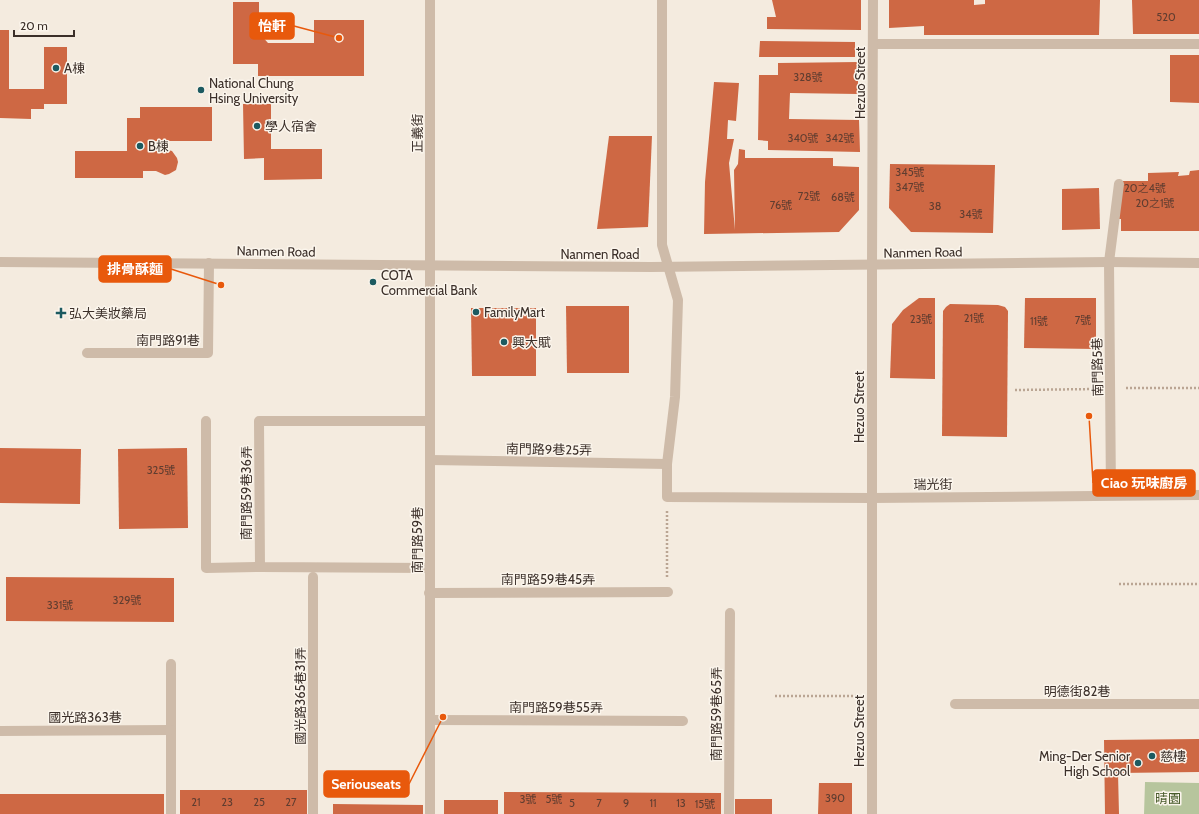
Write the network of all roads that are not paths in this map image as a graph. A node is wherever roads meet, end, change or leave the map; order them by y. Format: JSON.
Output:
{"nodes":[{"id":1,"x":430,"y":0,"type":"edge"},
{"id":2,"x":662,"y":0,"type":"edge"},
{"id":3,"x":873,"y":0,"type":"edge"},
{"id":4,"x":873,"y":44,"type":"junction"},
{"id":5,"x":1199,"y":44,"type":"edge"},
{"id":6,"x":1119,"y":184,"type":"dead end"},
{"id":7,"x":0,"y":262,"type":"edge"},
{"id":8,"x":1109,"y":262,"type":"junction"},
{"id":9,"x":1199,"y":263,"type":"edge"},
{"id":10,"x":209,"y":264,"type":"junction"},
{"id":11,"x":430,"y":266,"type":"junction"},
{"id":12,"x":872,"y":266,"type":"junction"},
{"id":13,"x":668,"y":267,"type":"junction"},
{"id":14,"x":87,"y":353,"type":"dead end"},
{"id":15,"x":206,"y":421,"type":"dead end"},
{"id":16,"x":430,"y":421,"type":"junction"},
{"id":17,"x":430,"y":460,"type":"junction"},
{"id":18,"x":667,"y":464,"type":"junction"},
{"id":19,"x":1111,"y":495,"type":"junction"},
{"id":20,"x":1199,"y":495,"type":"edge"},
{"id":21,"x":872,"y":498,"type":"junction"},
{"id":22,"x":260,"y":566,"type":"junction"},
{"id":23,"x":430,"y":568,"type":"junction"},
{"id":24,"x":313,"y":577,"type":"dead end"},
{"id":25,"x":668,"y":592,"type":"road end"},
{"id":26,"x":430,"y":593,"type":"junction"},
{"id":27,"x":730,"y":614,"type":"dead end"},
{"id":28,"x":171,"y":664,"type":"dead end"},
{"id":29,"x":955,"y":704,"type":"dead end"},
{"id":30,"x":1199,"y":704,"type":"edge"},
{"id":31,"x":430,"y":720,"type":"junction"},
{"id":32,"x":683,"y":721,"type":"dead end"},
{"id":33,"x":0,"y":730,"type":"edge"},
{"id":34,"x":171,"y":730,"type":"junction"},
{"id":35,"x":171,"y":814,"type":"edge"},
{"id":36,"x":313,"y":814,"type":"edge"},
{"id":37,"x":430,"y":814,"type":"edge"},
{"id":38,"x":729,"y":814,"type":"edge"},
{"id":39,"x":872,"y":814,"type":"edge"}],
"edges":[{"from":1,"to":11,"type":"street","name":"正義街"},
{"from":2,"to":13,"type":"street"},
{"from":3,"to":4,"type":"street","name":"Hezuo Street"},
{"from":4,"to":5,"type":"street"},
{"from":4,"to":12,"type":"street","name":"Hezuo Street"},
{"from":6,"to":8,"type":"street","name":"南門路5巷"},
{"from":7,"to":10,"type":"street","name":"Nanmen Road"},
{"from":8,"to":9,"type":"street","name":"Nanmen Road"},
{"from":8,"to":12,"type":"street","name":"Nanmen Road"},
{"from":8,"to":19,"type":"street","name":"南門路5巷"},
{"from":10,"to":11,"type":"street","name":"Nanmen Road"},
{"from":10,"to":14,"type":"street","name":"南門路91巷"},
{"from":11,"to":13,"type":"street","name":"Nanmen Road"},
{"from":11,"to":16,"type":"street","name":"南門路59巷"},
{"from":12,"to":13,"type":"street","name":"Nanmen Road"},
{"from":12,"to":21,"type":"street","name":"Hezuo Street"},
{"from":13,"to":18,"type":"street"},
{"from":15,"to":22,"type":"street"},
{"from":16,"to":17,"type":"street","name":"南門路59巷"},
{"from":16,"to":22,"type":"street","name":"南門路59巷36弄"},
{"from":17,"to":18,"type":"street","name":"南門路9巷25弄"},
{"from":17,"to":23,"type":"street","name":"南門路59巷"},
{"from":18,"to":21,"type":"street","name":"瑞光街"},
{"from":19,"to":20,"type":"street","name":"瑞光街"},
{"from":19,"to":21,"type":"street","name":"瑞光街"},
{"from":21,"to":39,"type":"street","name":"Hezuo Street"},
{"from":22,"to":23,"type":"street"},
{"from":23,"to":26,"type":"street","name":"南門路59巷"},
{"from":24,"to":36,"type":"street","name":"國光路365巷31弄"},
{"from":25,"to":26,"type":"street","name":"南門路59巷45弄"},
{"from":26,"to":31,"type":"street","name":"南門路59巷"},
{"from":27,"to":38,"type":"street","name":"南門路59巷65弄"},
{"from":28,"to":34,"type":"street"},
{"from":29,"to":30,"type":"street","name":"明德街82巷"},
{"from":31,"to":32,"type":"street","name":"南門路59巷55弄"},
{"from":31,"to":37,"type":"street","name":"南門路59巷"},
{"from":33,"to":34,"type":"street","name":"國光路363巷"},
{"from":34,"to":35,"type":"street"}]}
